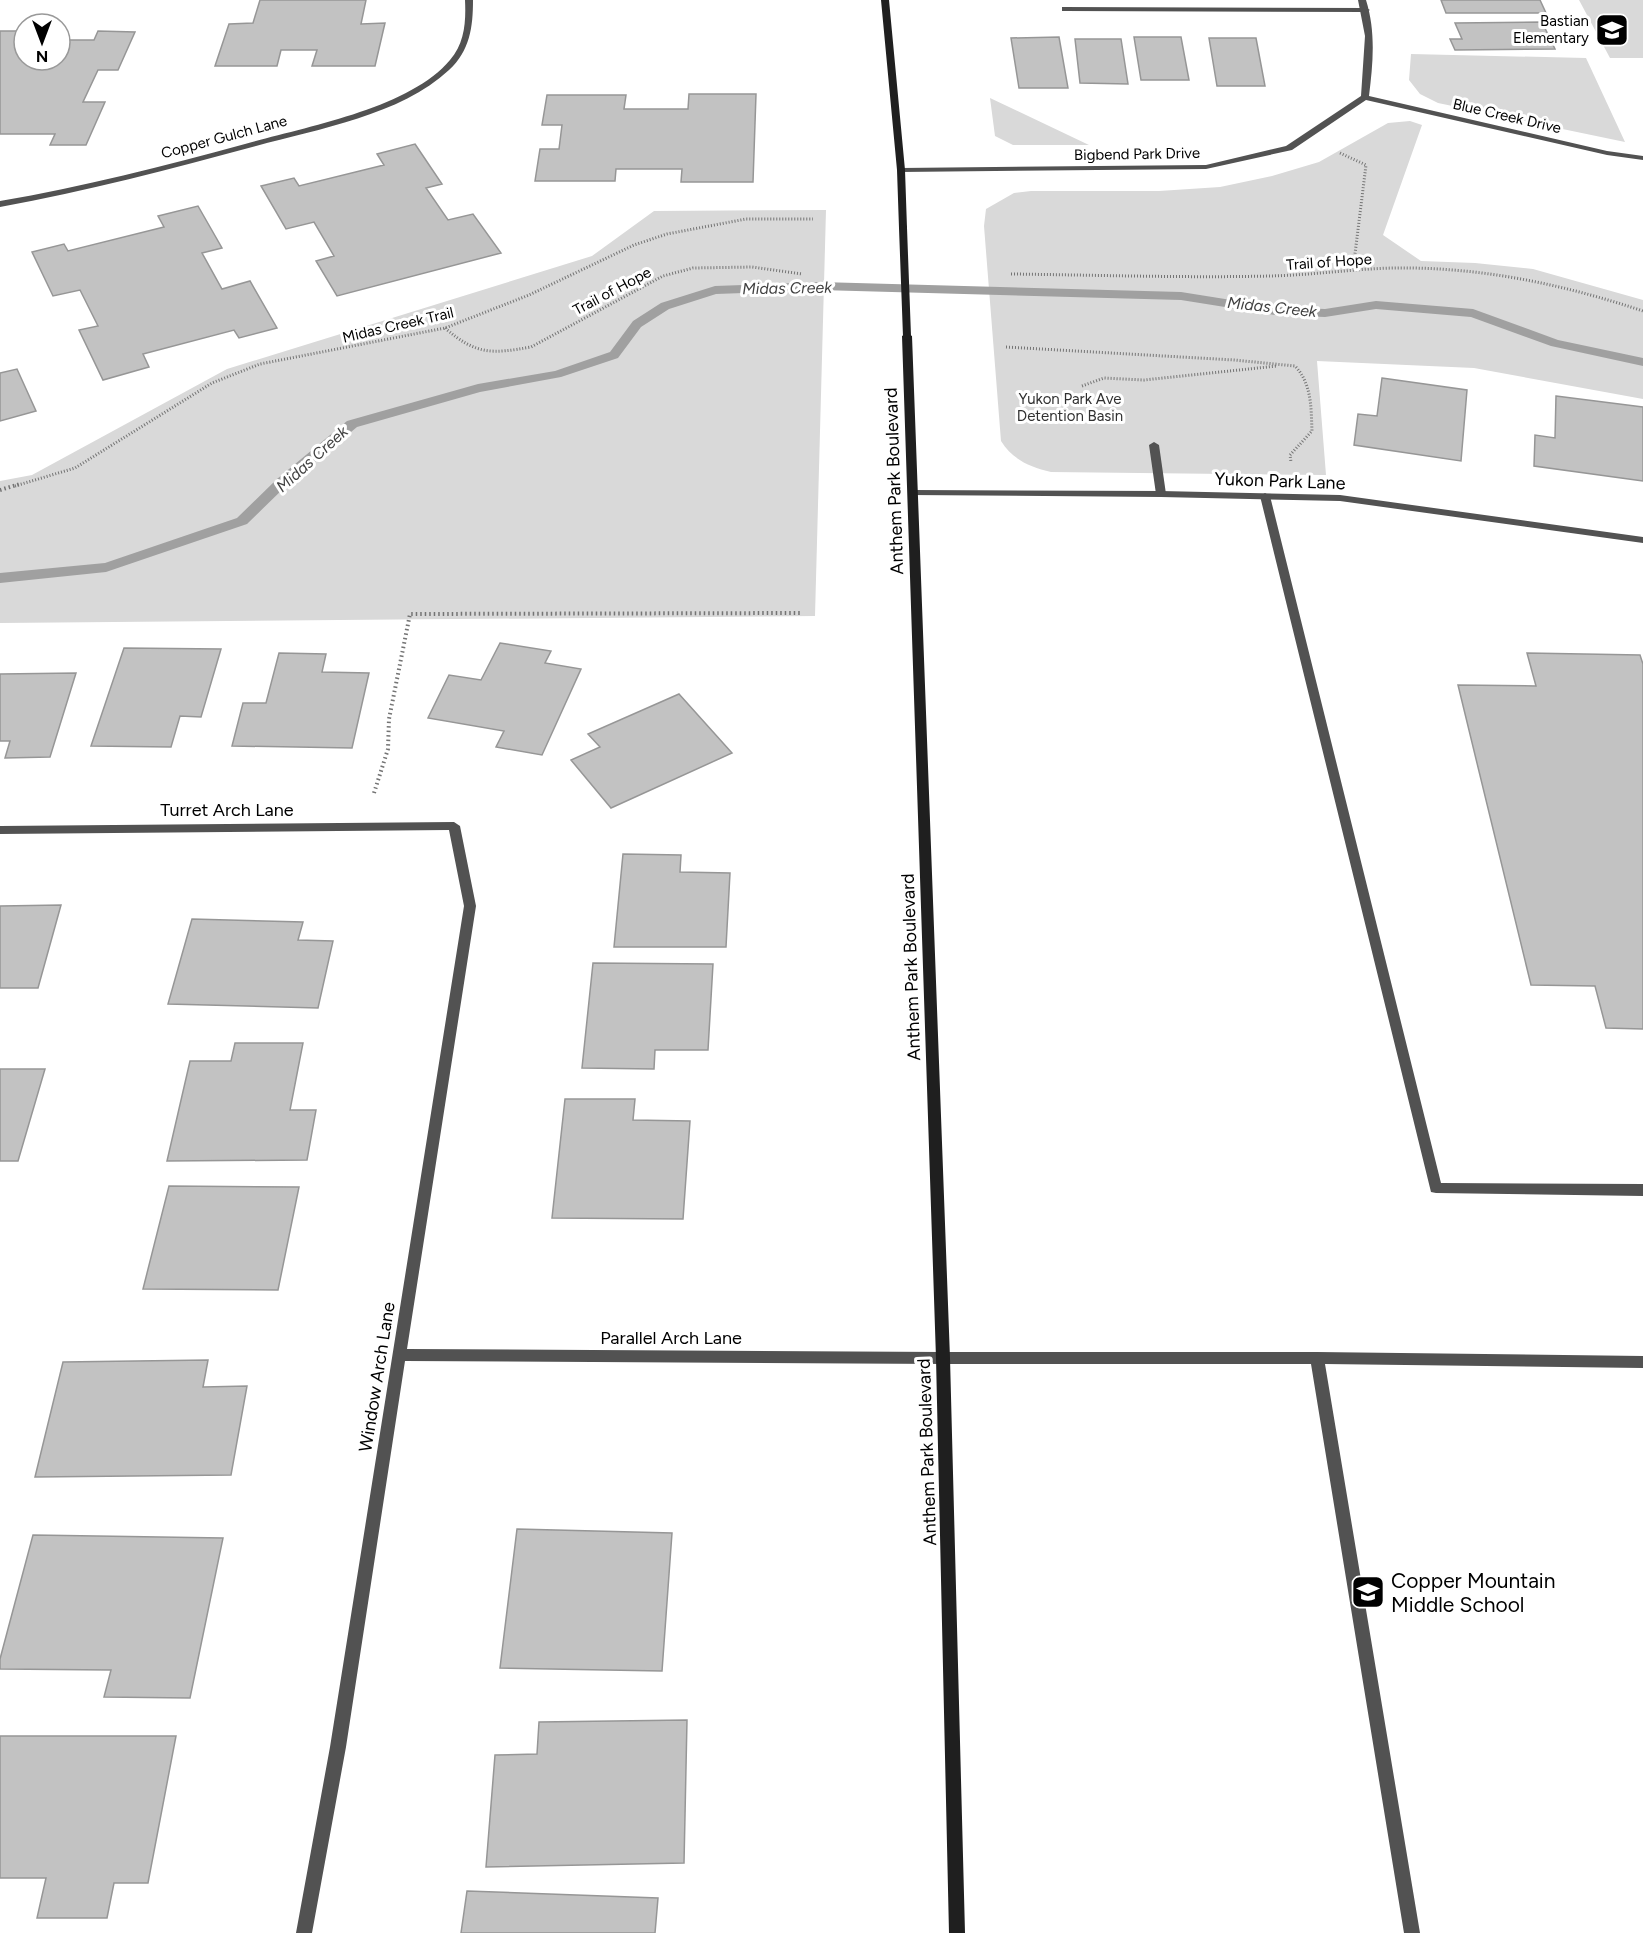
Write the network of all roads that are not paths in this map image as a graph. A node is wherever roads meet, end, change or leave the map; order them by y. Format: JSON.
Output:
{"nodes":[{"id":1,"x":469,"y":0,"type":"edge"},
{"id":2,"x":885,"y":0,"type":"edge"},
{"id":3,"x":1362,"y":0,"type":"edge"},
{"id":4,"x":1065,"y":9,"type":"dead end"},
{"id":5,"x":1366,"y":10,"type":"junction"},
{"id":6,"x":1365,"y":97,"type":"junction"},
{"id":7,"x":1643,"y":158,"type":"edge"},
{"id":8,"x":901,"y":170,"type":"junction"},
{"id":9,"x":0,"y":204,"type":"edge"},
{"id":10,"x":1155,"y":446,"type":"dead end"},
{"id":11,"x":913,"y":493,"type":"junction"},
{"id":12,"x":1161,"y":494,"type":"junction"},
{"id":13,"x":1265,"y":496,"type":"junction"},
{"id":14,"x":1643,"y":540,"type":"edge"},
{"id":15,"x":454,"y":826,"type":"joint"},
{"id":16,"x":0,"y":830,"type":"edge"},
{"id":17,"x":1643,"y":1190,"type":"edge"},
{"id":18,"x":399,"y":1354,"type":"junction"},
{"id":19,"x":942,"y":1358,"type":"junction"},
{"id":20,"x":1317,"y":1358,"type":"junction"},
{"id":21,"x":1643,"y":1362,"type":"edge"},
{"id":22,"x":304,"y":1933,"type":"edge"},
{"id":23,"x":957,"y":1933,"type":"edge"},
{"id":24,"x":1412,"y":1933,"type":"edge"}],
"edges":[{"from":1,"to":9,"type":"street","name":"Copper Gulch Lane"},
{"from":2,"to":8,"type":"main road","name":"Anthem Park Boulevard"},
{"from":3,"to":5,"type":"street"},
{"from":4,"to":5,"type":"street"},
{"from":5,"to":6,"type":"street"},
{"from":6,"to":7,"type":"street","name":"Blue Creek Drive"},
{"from":6,"to":8,"type":"street","name":"Bigbend Park Drive"},
{"from":8,"to":11,"type":"main road","name":"Anthem Park Boulevard","bridge":true},
{"from":10,"to":12,"type":"street"},
{"from":11,"to":12,"type":"street","name":"Yukon Park Lane"},
{"from":11,"to":19,"type":"main road","name":"Anthem Park Boulevard"},
{"from":12,"to":13,"type":"street","name":"Yukon Park Lane"},
{"from":13,"to":14,"type":"street","name":"Yukon Park Lane"},
{"from":13,"to":17,"type":"street"},
{"from":15,"to":16,"type":"street","name":"Turret Arch Lane"},
{"from":15,"to":18,"type":"street","name":"Window Arch Lane"},
{"from":18,"to":19,"type":"street","name":"Parallel Arch Lane"},
{"from":18,"to":22,"type":"street","name":"Window Arch Lane"},
{"from":19,"to":20,"type":"street","name":"Parallel Arch Lane"},
{"from":19,"to":23,"type":"main road","name":"Anthem Park Boulevard"},
{"from":20,"to":21,"type":"street","name":"Parallel Arch Lane"},
{"from":20,"to":24,"type":"street"}]}
